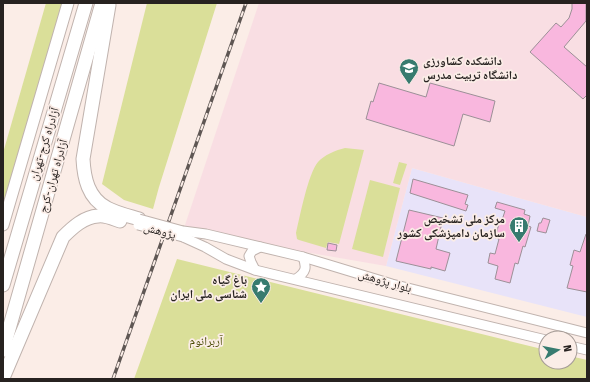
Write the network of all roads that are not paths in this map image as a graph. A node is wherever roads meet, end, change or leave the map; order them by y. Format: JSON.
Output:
{"nodes":[{"id":1,"x":68,"y":3,"type":"edge"},
{"id":2,"x":86,"y":3,"type":"edge"},
{"id":3,"x":102,"y":3,"type":"edge"},
{"id":4,"x":110,"y":3,"type":"edge"},
{"id":5,"x":139,"y":222,"type":"junction"},
{"id":6,"x":3,"y":225,"type":"edge"},
{"id":7,"x":183,"y":234,"type":"junction"},
{"id":8,"x":260,"y":247,"type":"junction"},
{"id":9,"x":302,"y":257,"type":"junction"},
{"id":10,"x":256,"y":270,"type":"junction"},
{"id":11,"x":296,"y":279,"type":"junction"},
{"id":12,"x":3,"y":285,"type":"edge"},
{"id":13,"x":587,"y":333,"type":"edge"},
{"id":14,"x":538,"y":338,"type":"edge"},
{"id":15,"x":3,"y":350,"type":"edge"},
{"id":16,"x":3,"y":378,"type":"edge"}],
"edges":[{"from":1,"to":6,"type":"main road"},
{"from":2,"to":12,"type":"highway","name":"آزادراه کرج-تهران"},
{"from":3,"to":15,"type":"highway","name":"آزادراه تهران-کرج"},
{"from":4,"to":5,"type":"highway"},
{"from":5,"to":7,"type":"street","name":"پژوهش","bridge":true},
{"from":5,"to":16,"type":"highway"},
{"from":7,"to":8,"type":"street","name":"بلوار پژوهش"},
{"from":7,"to":10,"type":"street","name":"بلوار پژوهش"},
{"from":8,"to":9,"type":"street","name":"بلوار پژوهش"},
{"from":8,"to":10,"type":"street"},
{"from":9,"to":11,"type":"street"},
{"from":9,"to":13,"type":"street","name":"بلوار پژوهش"},
{"from":10,"to":11,"type":"street","name":"بلوار پژوهش"},
{"from":11,"to":14,"type":"street","name":"بلوار پژوهش"}]}
